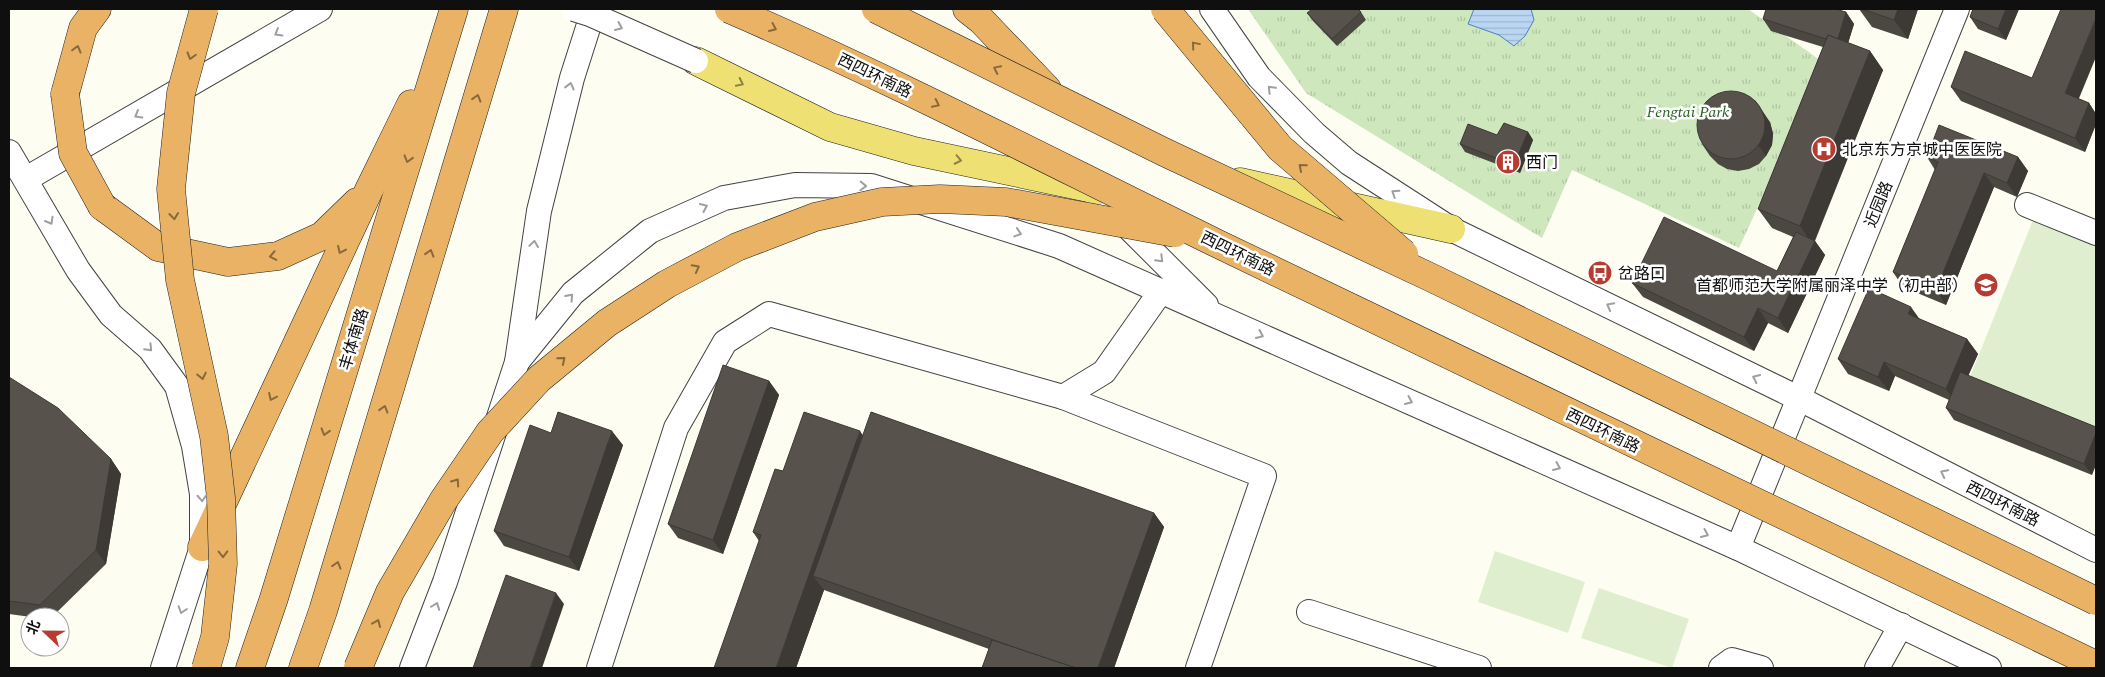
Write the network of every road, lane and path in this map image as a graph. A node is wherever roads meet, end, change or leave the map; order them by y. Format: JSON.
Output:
{"nodes":[{"id":1,"x":97,"y":9,"type":"edge"},
{"id":2,"x":204,"y":9,"type":"edge"},
{"id":3,"x":320,"y":9,"type":"edge"},
{"id":4,"x":504,"y":9,"type":"edge"},
{"id":5,"x":574,"y":9,"type":"edge"},
{"id":6,"x":594,"y":9,"type":"edge"},
{"id":7,"x":728,"y":9,"type":"edge"},
{"id":8,"x":876,"y":9,"type":"edge"},
{"id":9,"x":966,"y":9,"type":"edge"},
{"id":10,"x":1165,"y":9,"type":"edge"},
{"id":11,"x":1212,"y":9,"type":"edge"},
{"id":12,"x":1957,"y":9,"type":"edge"},
{"id":13,"x":451,"y":19,"type":"edge"},
{"id":14,"x":696,"y":61,"type":"joint"},
{"id":15,"x":1047,"y":89,"type":"joint"},
{"id":16,"x":9,"y":152,"type":"edge"},
{"id":17,"x":1224,"y":178,"type":"junction"},
{"id":18,"x":26,"y":179,"type":"junction"},
{"id":19,"x":1089,"y":188,"type":"junction"},
{"id":20,"x":369,"y":190,"type":"junction"},
{"id":21,"x":2027,"y":205,"type":"dead end"},
{"id":22,"x":1451,"y":229,"type":"junction"},
{"id":23,"x":2096,"y":233,"type":"edge"},
{"id":24,"x":1212,"y":241,"type":"junction"},
{"id":25,"x":1432,"y":278,"type":"junction"},
{"id":26,"x":1161,"y":291,"type":"junction"},
{"id":27,"x":1216,"y":315,"type":"junction"},
{"id":28,"x":517,"y":362,"type":"junction"},
{"id":29,"x":1063,"y":397,"type":"junction"},
{"id":30,"x":1800,"y":399,"type":"junction"},
{"id":31,"x":1780,"y":447,"type":"junction"},
{"id":32,"x":1756,"y":504,"type":"junction"},
{"id":33,"x":2095,"y":546,"type":"edge"},
{"id":34,"x":202,"y":547,"type":"junction"},
{"id":35,"x":1738,"y":548,"type":"junction"},
{"id":36,"x":2096,"y":600,"type":"edge"},
{"id":37,"x":1309,"y":612,"type":"dead end"},
{"id":38,"x":1901,"y":625,"type":"junction"},
{"id":39,"x":2096,"y":665,"type":"edge"},
{"id":40,"x":163,"y":668,"type":"edge"},
{"id":41,"x":206,"y":668,"type":"edge"},
{"id":42,"x":250,"y":668,"type":"edge"},
{"id":43,"x":304,"y":668,"type":"edge"},
{"id":44,"x":358,"y":668,"type":"edge"},
{"id":45,"x":412,"y":668,"type":"edge"},
{"id":46,"x":600,"y":668,"type":"edge"},
{"id":47,"x":1198,"y":668,"type":"edge"},
{"id":48,"x":1479,"y":668,"type":"edge"},
{"id":49,"x":1721,"y":668,"type":"edge"},
{"id":50,"x":1761,"y":668,"type":"edge"},
{"id":51,"x":1877,"y":668,"type":"edge"},
{"id":52,"x":1989,"y":668,"type":"edge"}],
"edges":[{"from":20,"to":1,"type":"highway","one_way":true,"bridge":true},
{"from":2,"to":41,"type":"highway","one_way":true,"bridge":true},
{"from":3,"to":18,"type":"street","one_way":true},
{"from":43,"to":4,"type":"highway","one_way":true},
{"from":5,"to":14,"type":"street","name":"西四环南路","one_way":true,"bridge":true},
{"from":28,"to":6,"type":"street","one_way":true},
{"from":7,"to":24,"type":"highway","name":"西四环南路","one_way":true,"bridge":true},
{"from":25,"to":8,"type":"highway","one_way":true,"bridge":true},
{"from":9,"to":15,"type":"highway"},
{"from":25,"to":10,"type":"highway","one_way":true,"bridge":true},
{"from":22,"to":11,"type":"street","name":"西四环南路","one_way":true},
{"from":12,"to":30,"type":"street","name":"近园路"},
{"from":13,"to":20,"type":"highway"},
{"from":13,"to":42,"type":"highway","name":"丰体南路","one_way":true},
{"from":14,"to":19,"type":"main road","name":"西四环南路","one_way":true},
{"from":15,"to":17,"type":"main road"},
{"from":16,"to":18,"type":"street"},
{"from":17,"to":22,"type":"main road"},
{"from":17,"to":31,"type":"main road"},
{"from":18,"to":34,"type":"street","one_way":true},
{"from":19,"to":27,"type":"street","one_way":true},
{"from":19,"to":32,"type":"main road","name":"西四环南路"},
{"from":20,"to":34,"type":"highway","one_way":true},
{"from":21,"to":23,"type":"street"},
{"from":30,"to":22,"type":"street","name":"西四环南路","one_way":true},
{"from":24,"to":39,"type":"highway","name":"西四环南路","bridge":true},
{"from":44,"to":24,"type":"highway","one_way":true,"bridge":true},
{"from":25,"to":36,"type":"highway","bridge":true},
{"from":26,"to":27,"type":"street"},
{"from":28,"to":26,"type":"street","one_way":true},
{"from":26,"to":29,"type":"street"},
{"from":27,"to":35,"type":"street","one_way":true},
{"from":45,"to":28,"type":"street","one_way":true},
{"from":29,"to":46,"type":"street"},
{"from":29,"to":47,"type":"street"},
{"from":30,"to":31,"type":"street","name":"近园路"},
{"from":33,"to":30,"type":"street","name":"西四环南路","one_way":true},
{"from":31,"to":32,"type":"street","name":"近园路"},
{"from":31,"to":36,"type":"main road"},
{"from":32,"to":35,"type":"street","name":"近园路"},
{"from":32,"to":39,"type":"main road","name":"西四环南路"},
{"from":34,"to":40,"type":"street","one_way":true},
{"from":35,"to":38,"type":"street"},
{"from":37,"to":48,"type":"street"},
{"from":38,"to":51,"type":"street"},
{"from":38,"to":52,"type":"street"},
{"from":49,"to":50,"type":"street"}]}
